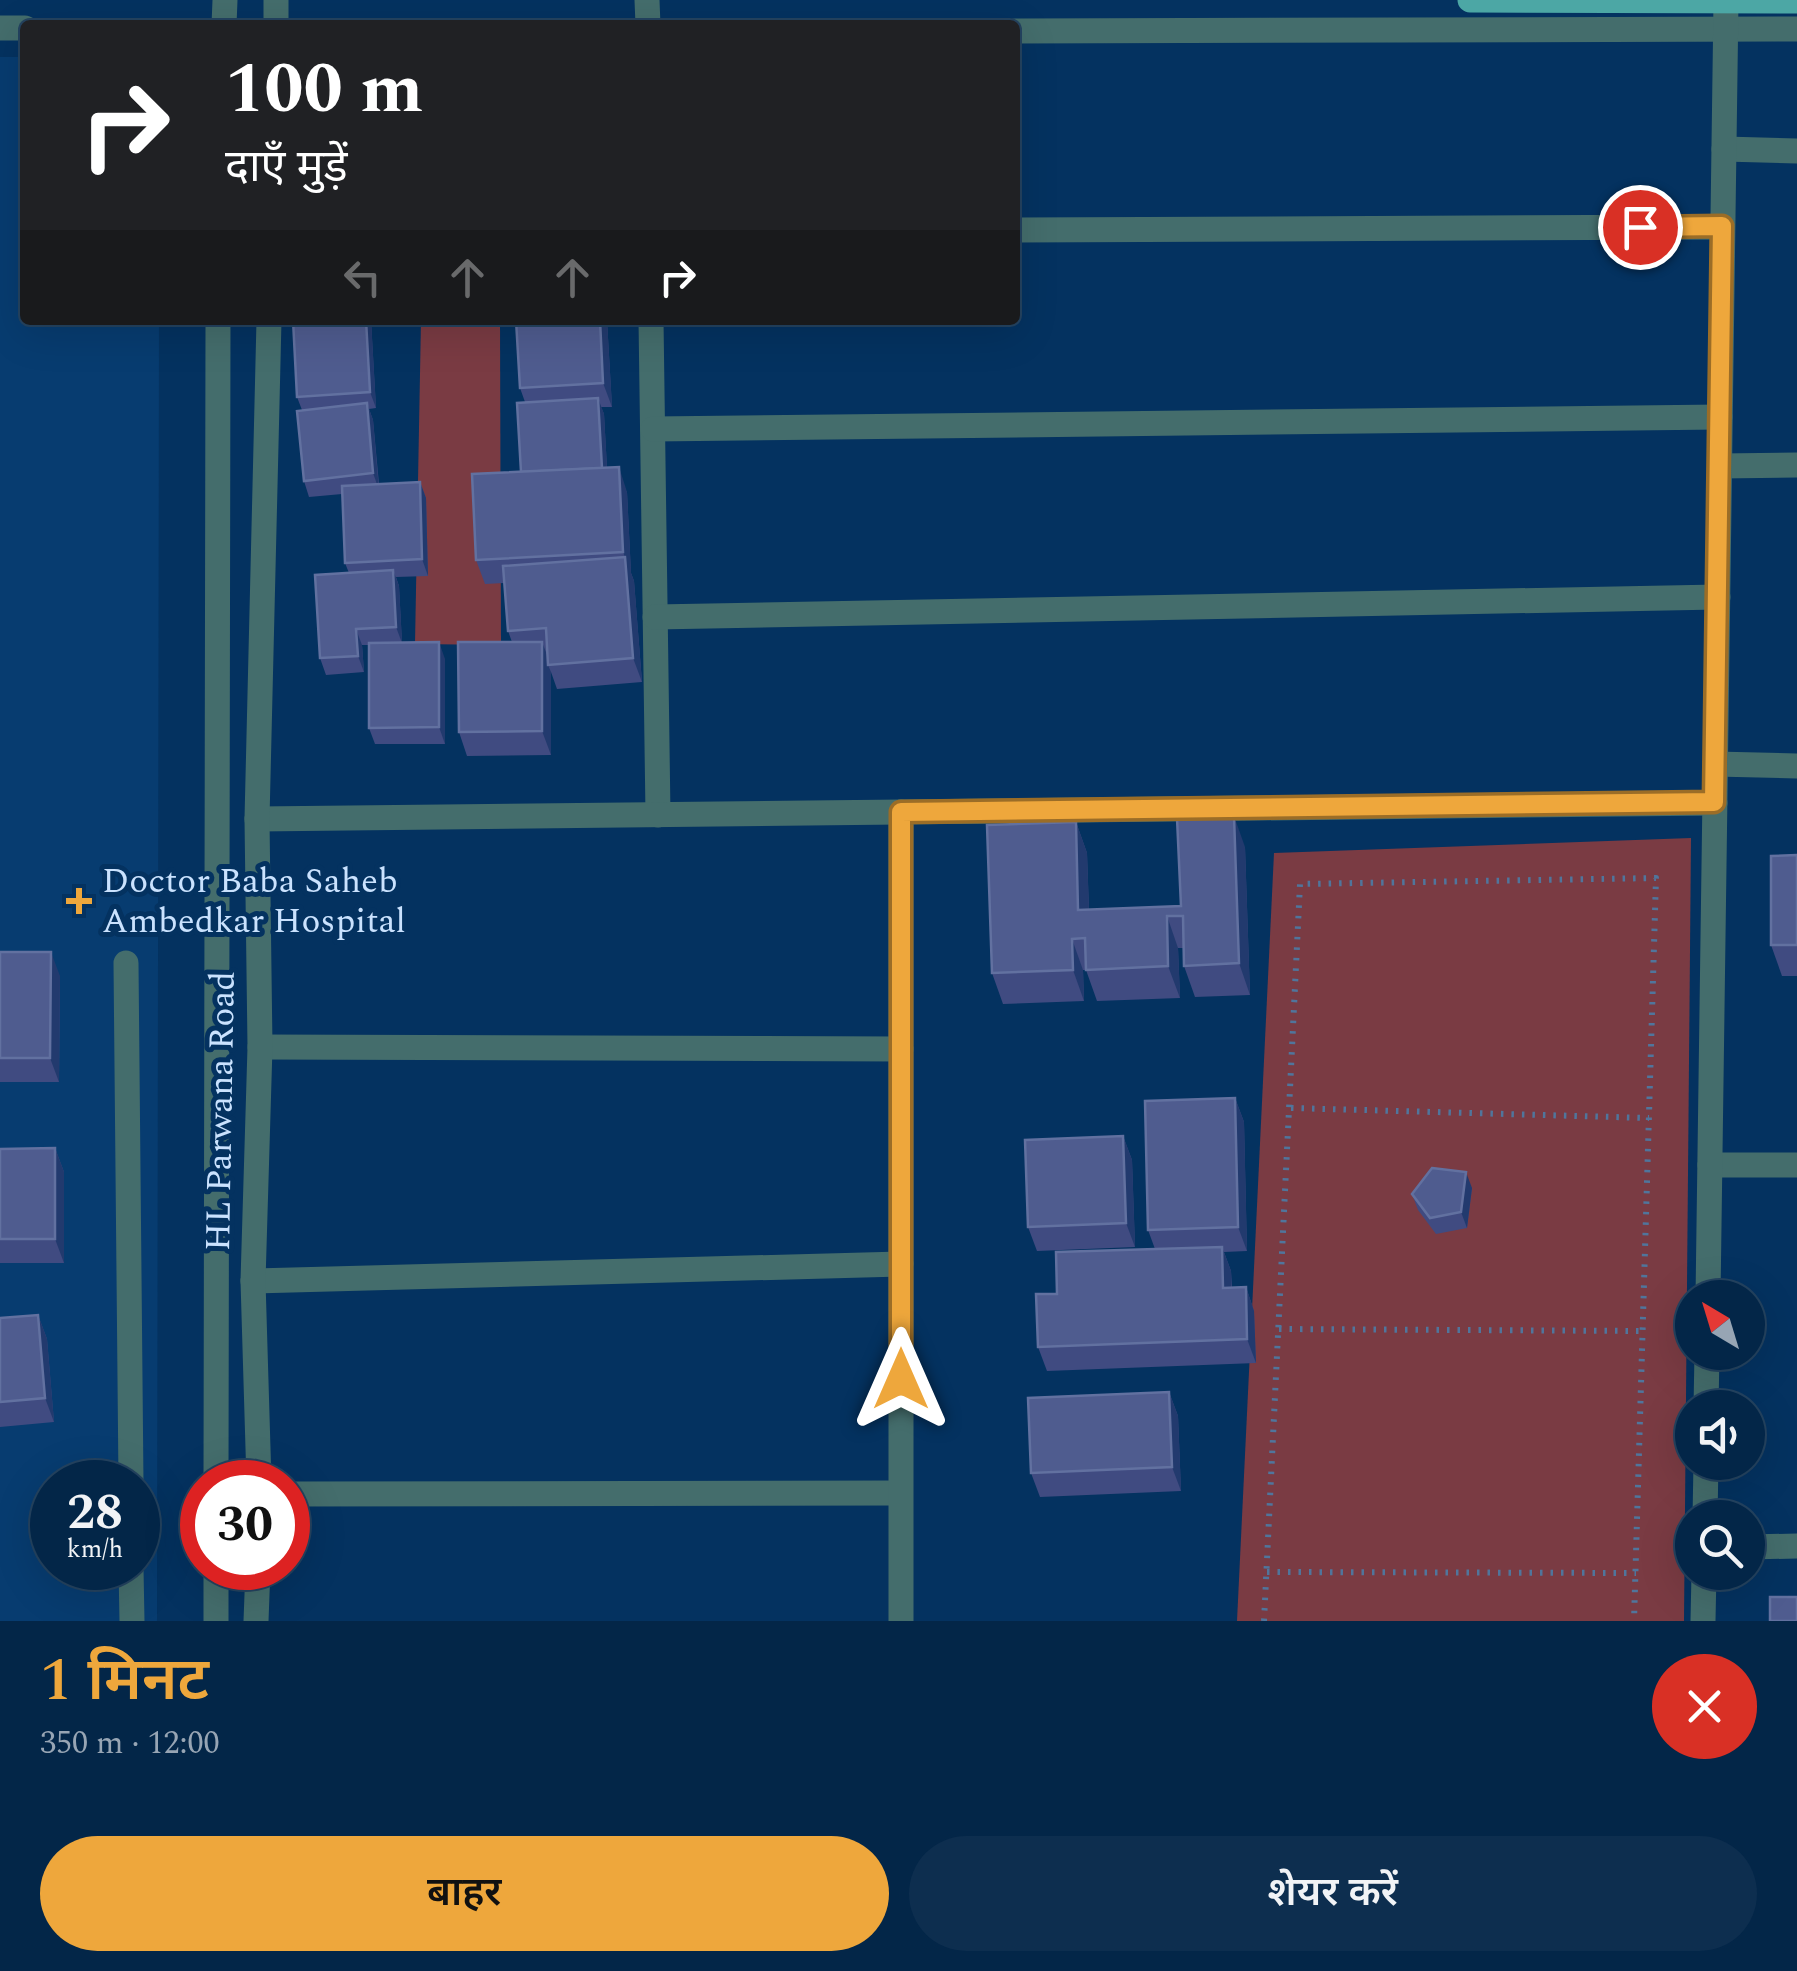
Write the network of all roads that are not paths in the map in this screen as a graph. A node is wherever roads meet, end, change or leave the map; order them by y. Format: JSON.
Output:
{"nodes":[{"id":1,"x":1470,"y":0,"type":"edge"},
{"id":2,"x":1726,"y":1,"type":"edge"},
{"id":3,"x":1797,"y":2,"type":"edge"},
{"id":4,"x":1726,"y":28,"type":"junction"},
{"id":5,"x":1797,"y":28,"type":"edge"},
{"id":6,"x":1020,"y":31,"type":"edge"},
{"id":7,"x":1724,"y":150,"type":"junction"},
{"id":8,"x":1797,"y":151,"type":"edge"},
{"id":9,"x":1722,"y":226,"type":"junction"},
{"id":10,"x":1020,"y":230,"type":"edge"},
{"id":11,"x":218,"y":325,"type":"edge"},
{"id":12,"x":269,"y":325,"type":"edge"},
{"id":13,"x":652,"y":325,"type":"edge"},
{"id":14,"x":1720,"y":417,"type":"junction"},
{"id":15,"x":653,"y":429,"type":"junction"},
{"id":16,"x":1797,"y":465,"type":"edge"},
{"id":17,"x":1720,"y":466,"type":"junction"},
{"id":18,"x":1718,"y":598,"type":"junction"},
{"id":19,"x":656,"y":617,"type":"junction"},
{"id":20,"x":1715,"y":764,"type":"junction"},
{"id":21,"x":1797,"y":766,"type":"edge"},
{"id":22,"x":1714,"y":802,"type":"junction"},
{"id":23,"x":901,"y":812,"type":"junction"},
{"id":24,"x":658,"y":815,"type":"junction"},
{"id":25,"x":257,"y":820,"type":"junction"},
{"id":26,"x":126,"y":963,"type":"dead end"},
{"id":27,"x":260,"y":1047,"type":"junction"},
{"id":28,"x":901,"y":1049,"type":"junction"},
{"id":29,"x":1710,"y":1165,"type":"junction"},
{"id":30,"x":1797,"y":1166,"type":"edge"},
{"id":31,"x":901,"y":1264,"type":"junction"},
{"id":32,"x":1708,"y":1280,"type":"edge"},
{"id":33,"x":253,"y":1281,"type":"junction"},
{"id":34,"x":130,"y":1460,"type":"edge"},
{"id":35,"x":216,"y":1460,"type":"edge"},
{"id":36,"x":258,"y":1460,"type":"edge"},
{"id":37,"x":900,"y":1493,"type":"junction"},
{"id":38,"x":310,"y":1494,"type":"edge"},
{"id":39,"x":1765,"y":1546,"type":"edge"},
{"id":40,"x":1797,"y":1546,"type":"edge"},
{"id":41,"x":131,"y":1590,"type":"edge"},
{"id":42,"x":216,"y":1590,"type":"edge"},
{"id":43,"x":257,"y":1590,"type":"edge"},
{"id":44,"x":1704,"y":1590,"type":"edge"},
{"id":45,"x":132,"y":1621,"type":"edge"},
{"id":46,"x":216,"y":1621,"type":"edge"},
{"id":47,"x":256,"y":1621,"type":"edge"},
{"id":48,"x":901,"y":1621,"type":"edge"},
{"id":49,"x":1703,"y":1621,"type":"edge"}],
"edges":[{"from":1,"to":2,"type":"main road"},
{"from":2,"to":3,"type":"main road"},
{"from":2,"to":4,"type":"street"},
{"from":4,"to":5,"type":"street"},
{"from":4,"to":6,"type":"street"},
{"from":4,"to":7,"type":"street"},
{"from":7,"to":8,"type":"street"},
{"from":7,"to":9,"type":"street"},
{"from":9,"to":10,"type":"street"},
{"from":9,"to":14,"type":"street"},
{"from":11,"to":35,"type":"street","name":"HL Parwana Road"},
{"from":12,"to":25,"type":"street","name":"HL Parwana Road"},
{"from":13,"to":15,"type":"street"},
{"from":14,"to":15,"type":"street"},
{"from":14,"to":17,"type":"street"},
{"from":15,"to":19,"type":"street"},
{"from":16,"to":17,"type":"street"},
{"from":17,"to":18,"type":"street"},
{"from":18,"to":19,"type":"street"},
{"from":18,"to":20,"type":"street"},
{"from":19,"to":24,"type":"street"},
{"from":20,"to":21,"type":"street"},
{"from":20,"to":22,"type":"street"},
{"from":22,"to":23,"type":"street"},
{"from":22,"to":29,"type":"street"},
{"from":23,"to":24,"type":"street"},
{"from":23,"to":28,"type":"street"},
{"from":24,"to":25,"type":"street"},
{"from":25,"to":27,"type":"street","name":"HL Parwana Road"},
{"from":26,"to":34,"type":"street"},
{"from":27,"to":28,"type":"street"},
{"from":27,"to":33,"type":"street","name":"HL Parwana Road"},
{"from":28,"to":31,"type":"street"},
{"from":29,"to":30,"type":"street"},
{"from":29,"to":32,"type":"street"},
{"from":31,"to":33,"type":"street"},
{"from":31,"to":37,"type":"street"},
{"from":33,"to":36,"type":"street","name":"HL Parwana Road"},
{"from":37,"to":38,"type":"street"},
{"from":37,"to":48,"type":"street"},
{"from":39,"to":40,"type":"street"},
{"from":41,"to":45,"type":"street"},
{"from":42,"to":46,"type":"street"},
{"from":43,"to":47,"type":"street"},
{"from":44,"to":49,"type":"street"}]}
